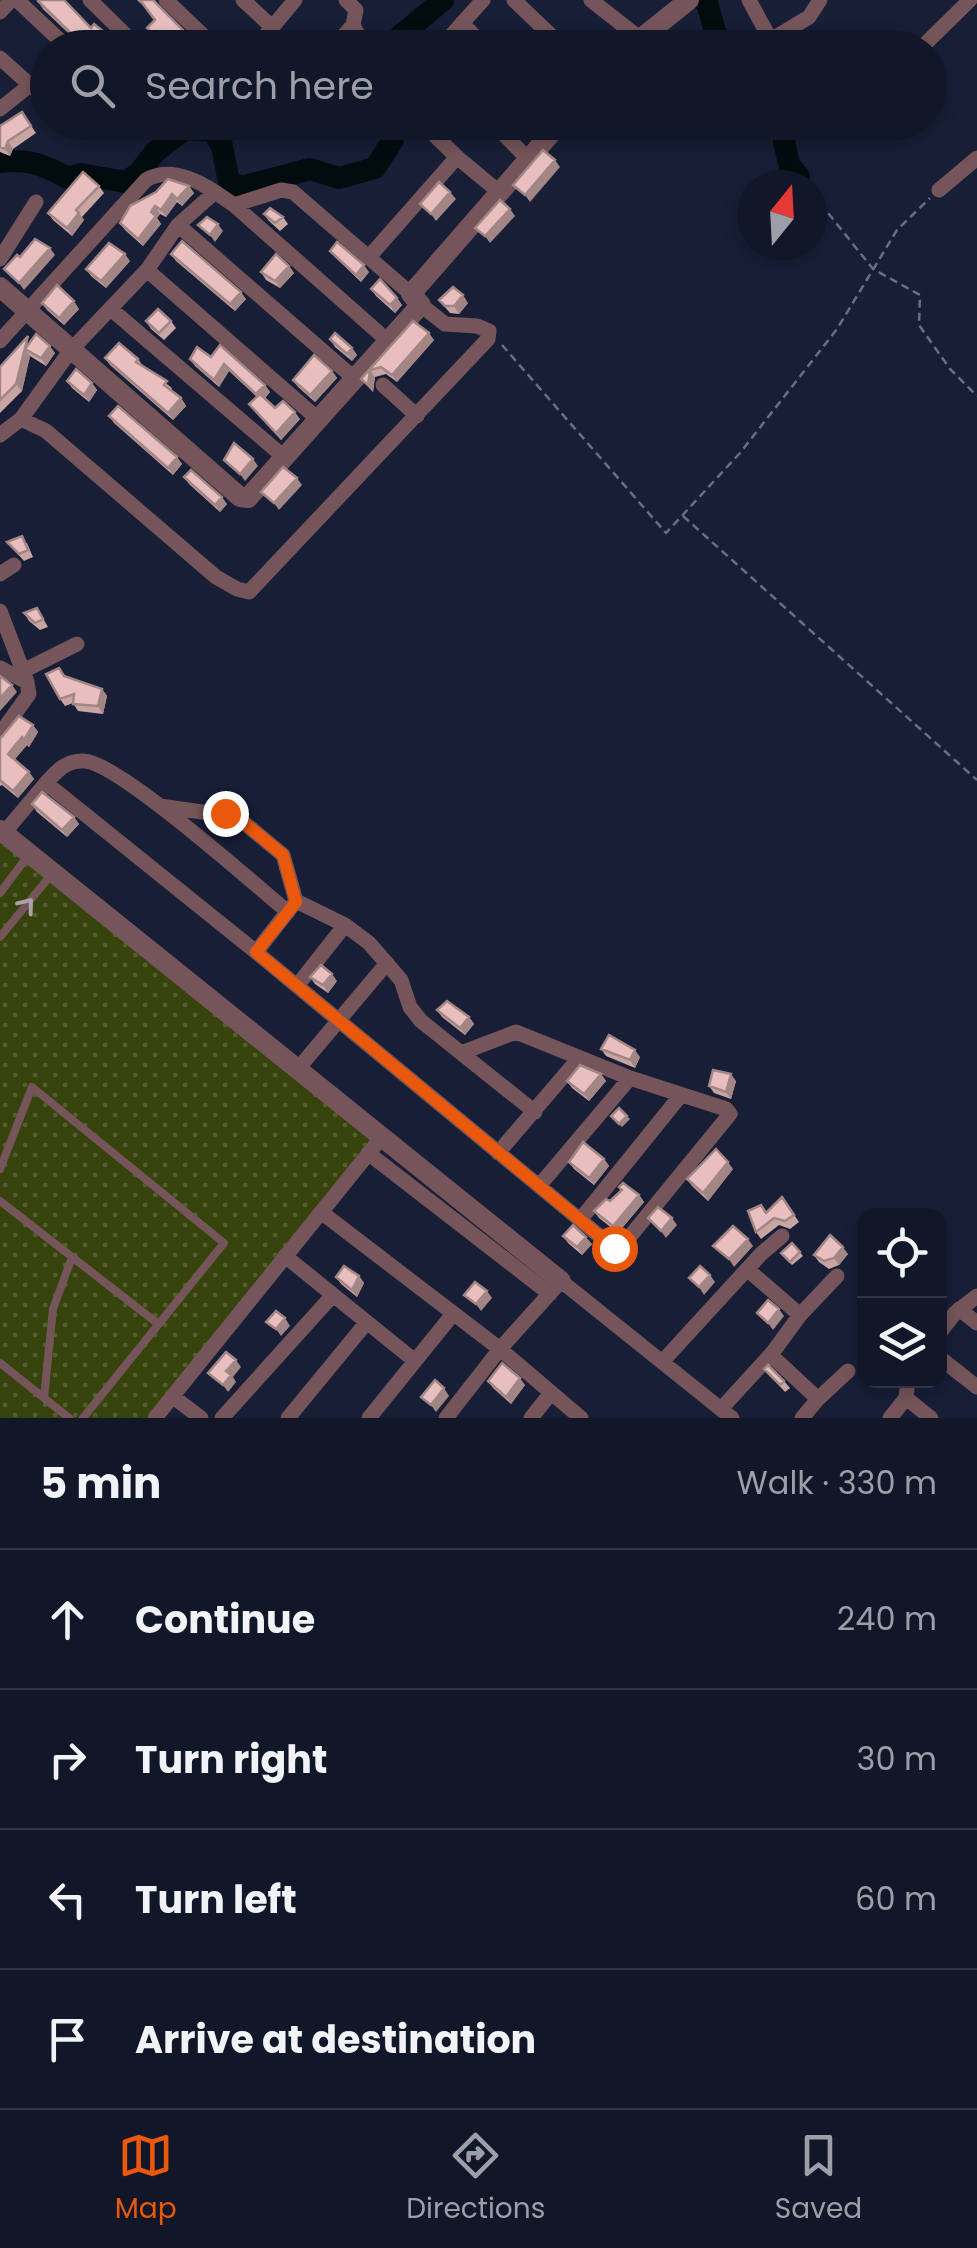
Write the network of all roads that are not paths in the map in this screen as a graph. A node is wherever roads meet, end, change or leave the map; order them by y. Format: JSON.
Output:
{"nodes":[{"id":1,"x":14,"y":0,"type":"edge"},
{"id":2,"x":90,"y":0,"type":"edge"},
{"id":3,"x":166,"y":0,"type":"edge"},
{"id":4,"x":242,"y":0,"type":"edge"},
{"id":5,"x":295,"y":0,"type":"edge"},
{"id":6,"x":483,"y":0,"type":"edge"},
{"id":7,"x":514,"y":0,"type":"edge"},
{"id":8,"x":591,"y":0,"type":"edge"},
{"id":9,"x":689,"y":0,"type":"edge"},
{"id":10,"x":749,"y":0,"type":"edge"},
{"id":11,"x":820,"y":0,"type":"edge"},
{"id":12,"x":970,"y":0,"type":"edge"},
{"id":13,"x":0,"y":12,"type":"edge"},
{"id":14,"x":462,"y":23,"type":"junction"},
{"id":15,"x":272,"y":27,"type":"junction"},
{"id":16,"x":48,"y":30,"type":"edge"},
{"id":17,"x":121,"y":30,"type":"edge"},
{"id":18,"x":197,"y":30,"type":"edge"},
{"id":19,"x":269,"y":30,"type":"edge"},
{"id":20,"x":456,"y":30,"type":"edge"},
{"id":21,"x":469,"y":30,"type":"edge"},
{"id":22,"x":545,"y":30,"type":"edge"},
{"id":23,"x":621,"y":30,"type":"edge"},
{"id":24,"x":649,"y":30,"type":"edge"},
{"id":25,"x":765,"y":30,"type":"edge"},
{"id":26,"x":792,"y":30,"type":"edge"},
{"id":27,"x":940,"y":30,"type":"edge"},
{"id":28,"x":0,"y":58,"type":"edge"},
{"id":29,"x":30,"y":85,"type":"joint"},
{"id":30,"x":0,"y":109,"type":"edge"},
{"id":31,"x":440,"y":140,"type":"edge"},
{"id":32,"x":510,"y":140,"type":"edge"},
{"id":33,"x":545,"y":140,"type":"edge"},
{"id":34,"x":458,"y":157,"type":"junction"},
{"id":35,"x":977,"y":158,"type":"edge"},
{"id":36,"x":528,"y":159,"type":"junction"},
{"id":37,"x":939,"y":190,"type":"road end"},
{"id":38,"x":215,"y":192,"type":"junction"},
{"id":39,"x":498,"y":192,"type":"junction"},
{"id":40,"x":36,"y":202,"type":"dead end"},
{"id":41,"x":234,"y":205,"type":"junction"},
{"id":42,"x":178,"y":225,"type":"junction"},
{"id":43,"x":368,"y":257,"type":"junction"},
{"id":44,"x":0,"y":260,"type":"edge"},
{"id":45,"x":147,"y":270,"type":"junction"},
{"id":46,"x":0,"y":287,"type":"edge"},
{"id":47,"x":416,"y":299,"type":"junction"},
{"id":48,"x":28,"y":308,"type":"junction"},
{"id":49,"x":112,"y":310,"type":"junction"},
{"id":50,"x":0,"y":341,"type":"edge"},
{"id":51,"x":388,"y":341,"type":"junction"},
{"id":52,"x":72,"y":350,"type":"junction"},
{"id":53,"x":355,"y":379,"type":"junction"},
{"id":54,"x":383,"y":385,"type":"dead end"},
{"id":55,"x":418,"y":416,"type":"junction"},
{"id":56,"x":20,"y":418,"type":"junction"},
{"id":57,"x":318,"y":420,"type":"junction"},
{"id":58,"x":1,"y":432,"type":"edge"},
{"id":59,"x":285,"y":458,"type":"junction"},
{"id":60,"x":14,"y":564,"type":"dead end"},
{"id":61,"x":0,"y":574,"type":"edge"},
{"id":62,"x":0,"y":611,"type":"edge"},
{"id":63,"x":78,"y":644,"type":"dead end"},
{"id":64,"x":0,"y":668,"type":"edge"},
{"id":65,"x":25,"y":676,"type":"junction"},
{"id":66,"x":0,"y":734,"type":"edge"},
{"id":67,"x":46,"y":783,"type":"junction"},
{"id":68,"x":159,"y":806,"type":"junction"},
{"id":69,"x":2,"y":832,"type":"edge"},
{"id":70,"x":30,"y":854,"type":"junction"},
{"id":71,"x":54,"y":872,"type":"junction"},
{"id":72,"x":0,"y":893,"type":"edge"},
{"id":73,"x":292,"y":907,"type":"junction"},
{"id":74,"x":345,"y":925,"type":"junction"},
{"id":75,"x":0,"y":938,"type":"edge"},
{"id":76,"x":256,"y":952,"type":"junction"},
{"id":77,"x":387,"y":963,"type":"junction"},
{"id":78,"x":296,"y":986,"type":"junction"},
{"id":79,"x":338,"y":1022,"type":"junction"},
{"id":80,"x":461,"y":1053,"type":"junction"},
{"id":81,"x":579,"y":1058,"type":"junction"},
{"id":82,"x":297,"y":1070,"type":"junction"},
{"id":83,"x":630,"y":1078,"type":"junction"},
{"id":84,"x":681,"y":1095,"type":"junction"},
{"id":85,"x":535,"y":1112,"type":"junction"},
{"id":86,"x":374,"y":1145,"type":"junction"},
{"id":87,"x":498,"y":1153,"type":"junction"},
{"id":88,"x":0,"y":1169,"type":"edge"},
{"id":89,"x":539,"y":1186,"type":"junction"},
{"id":90,"x":0,"y":1202,"type":"edge"},
{"id":91,"x":321,"y":1212,"type":"junction"},
{"id":92,"x":580,"y":1220,"type":"junction"},
{"id":93,"x":782,"y":1236,"type":"dead end"},
{"id":94,"x":285,"y":1256,"type":"junction"},
{"id":95,"x":72,"y":1257,"type":"junction"},
{"id":96,"x":747,"y":1269,"type":"junction"},
{"id":97,"x":836,"y":1276,"type":"dead end"},
{"id":98,"x":555,"y":1287,"type":"junction"},
{"id":99,"x":332,"y":1295,"type":"junction"},
{"id":100,"x":977,"y":1296,"type":"edge"},
{"id":101,"x":959,"y":1309,"type":"junction"},
{"id":102,"x":454,"y":1314,"type":"junction"},
{"id":103,"x":800,"y":1315,"type":"junction"},
{"id":104,"x":367,"y":1322,"type":"junction"},
{"id":105,"x":977,"y":1323,"type":"edge"},
{"id":106,"x":157,"y":1324,"type":"junction"},
{"id":107,"x":947,"y":1324,"type":"edge"},
{"id":108,"x":500,"y":1349,"type":"junction"},
{"id":109,"x":773,"y":1352,"type":"junction"},
{"id":110,"x":415,"y":1361,"type":"junction"},
{"id":111,"x":662,"y":1362,"type":"junction"},
{"id":112,"x":0,"y":1363,"type":"edge"},
{"id":113,"x":947,"y":1364,"type":"edge"},
{"id":114,"x":848,"y":1371,"type":"dead end"},
{"id":115,"x":907,"y":1388,"type":"edge"},
{"id":116,"x":977,"y":1388,"type":"edge"},
{"id":117,"x":551,"y":1393,"type":"junction"},
{"id":118,"x":172,"y":1396,"type":"junction"},
{"id":119,"x":44,"y":1398,"type":"junction"},
{"id":120,"x":906,"y":1398,"type":"junction"},
{"id":121,"x":818,"y":1399,"type":"junction"},
{"id":122,"x":726,"y":1413,"type":"edge"},
{"id":123,"x":69,"y":1418,"type":"edge"},
{"id":124,"x":83,"y":1418,"type":"edge"},
{"id":125,"x":155,"y":1418,"type":"edge"},
{"id":126,"x":201,"y":1418,"type":"edge"},
{"id":127,"x":222,"y":1418,"type":"edge"},
{"id":128,"x":288,"y":1418,"type":"edge"},
{"id":129,"x":369,"y":1418,"type":"edge"},
{"id":130,"x":446,"y":1418,"type":"edge"},
{"id":131,"x":531,"y":1418,"type":"edge"},
{"id":132,"x":580,"y":1418,"type":"edge"},
{"id":133,"x":802,"y":1418,"type":"edge"},
{"id":134,"x":890,"y":1418,"type":"edge"},
{"id":135,"x":931,"y":1418,"type":"edge"}],
"edges":[{"from":1,"to":13,"type":"street"},
{"from":1,"to":16,"type":"street"},
{"from":2,"to":17,"type":"street"},
{"from":3,"to":18,"type":"street"},
{"from":4,"to":15,"type":"street"},
{"from":5,"to":15,"type":"street"},
{"from":6,"to":14,"type":"street"},
{"from":7,"to":22,"type":"street"},
{"from":8,"to":23,"type":"street"},
{"from":9,"to":24,"type":"street"},
{"from":10,"to":25,"type":"street"},
{"from":11,"to":26,"type":"street"},
{"from":12,"to":27,"type":"street"},
{"from":14,"to":20,"type":"street"},
{"from":14,"to":21,"type":"street"},
{"from":15,"to":19,"type":"street"},
{"from":28,"to":29,"type":"street"},
{"from":29,"to":30,"type":"street"},
{"from":31,"to":34,"type":"street"},
{"from":32,"to":36,"type":"street"},
{"from":33,"to":36,"type":"street"},
{"from":34,"to":39,"type":"street"},
{"from":34,"to":43,"type":"street"},
{"from":35,"to":37,"type":"street"},
{"from":36,"to":39,"type":"street"},
{"from":38,"to":41,"type":"street"},
{"from":38,"to":42,"type":"street"},
{"from":38,"to":48,"type":"street"},
{"from":39,"to":47,"type":"street"},
{"from":40,"to":44,"type":"street"},
{"from":41,"to":43,"type":"street"},
{"from":41,"to":51,"type":"street"},
{"from":42,"to":45,"type":"street"},
{"from":42,"to":53,"type":"street"},
{"from":43,"to":47,"type":"street"},
{"from":45,"to":49,"type":"street"},
{"from":45,"to":57,"type":"street"},
{"from":46,"to":48,"type":"street"},
{"from":47,"to":51,"type":"street"},
{"from":47,"to":55,"type":"street"},
{"from":48,"to":50,"type":"street"},
{"from":48,"to":52,"type":"street"},
{"from":49,"to":52,"type":"street"},
{"from":49,"to":59,"type":"street"},
{"from":51,"to":53,"type":"street"},
{"from":52,"to":56,"type":"street"},
{"from":52,"to":59,"type":"street"},
{"from":53,"to":57,"type":"street"},
{"from":54,"to":55,"type":"street"},
{"from":55,"to":56,"type":"street"},
{"from":56,"to":58,"type":"street"},
{"from":57,"to":59,"type":"street"},
{"from":60,"to":61,"type":"street"},
{"from":62,"to":65,"type":"street"},
{"from":63,"to":65,"type":"street"},
{"from":64,"to":65,"type":"street"},
{"from":65,"to":66,"type":"street"},
{"from":67,"to":68,"type":"street"},
{"from":67,"to":69,"type":"street"},
{"from":67,"to":76,"type":"street"},
{"from":68,"to":73,"type":"street"},
{"from":68,"to":73,"type":"street"},
{"from":69,"to":70,"type":"street"},
{"from":70,"to":71,"type":"street"},
{"from":70,"to":72,"type":"lane"},
{"from":75,"to":71,"type":"lane","one_way":true},
{"from":71,"to":82,"type":"street"},
{"from":73,"to":74,"type":"street"},
{"from":73,"to":76,"type":"street"},
{"from":74,"to":77,"type":"street"},
{"from":74,"to":78,"type":"street"},
{"from":76,"to":78,"type":"street"},
{"from":77,"to":79,"type":"street"},
{"from":77,"to":80,"type":"street"},
{"from":78,"to":79,"type":"street"},
{"from":79,"to":82,"type":"street"},
{"from":79,"to":87,"type":"street"},
{"from":80,"to":81,"type":"street"},
{"from":80,"to":85,"type":"street"},
{"from":81,"to":83,"type":"street"},
{"from":81,"to":85,"type":"street"},
{"from":82,"to":86,"type":"street"},
{"from":83,"to":84,"type":"street"},
{"from":83,"to":89,"type":"street"},
{"from":84,"to":92,"type":"street"},
{"from":84,"to":92,"type":"street"},
{"from":85,"to":87,"type":"street"},
{"from":86,"to":91,"type":"street"},
{"from":86,"to":98,"type":"street"},
{"from":87,"to":89,"type":"street"},
{"from":88,"to":106,"type":"lane"},
{"from":89,"to":92,"type":"street"},
{"from":90,"to":95,"type":"lane"},
{"from":91,"to":94,"type":"street"},
{"from":91,"to":102,"type":"street"},
{"from":93,"to":96,"type":"street"},
{"from":94,"to":99,"type":"street"},
{"from":94,"to":118,"type":"street"},
{"from":95,"to":106,"type":"lane"},
{"from":95,"to":119,"type":"lane"},
{"from":96,"to":103,"type":"street"},
{"from":96,"to":111,"type":"street"},
{"from":97,"to":103,"type":"street"},
{"from":98,"to":108,"type":"street"},
{"from":98,"to":111,"type":"street"},
{"from":99,"to":104,"type":"street"},
{"from":99,"to":127,"type":"street"},
{"from":100,"to":101,"type":"street"},
{"from":101,"to":105,"type":"street"},
{"from":101,"to":107,"type":"street"},
{"from":102,"to":108,"type":"street"},
{"from":102,"to":110,"type":"street"},
{"from":103,"to":109,"type":"street"},
{"from":104,"to":110,"type":"street"},
{"from":104,"to":128,"type":"street"},
{"from":106,"to":124,"type":"lane"},
{"from":108,"to":117,"type":"street"},
{"from":108,"to":130,"type":"street"},
{"from":109,"to":121,"type":"street"},
{"from":109,"to":122,"type":"street"},
{"from":110,"to":129,"type":"street"},
{"from":111,"to":122,"type":"street"},
{"from":112,"to":119,"type":"lane"},
{"from":113,"to":116,"type":"street"},
{"from":114,"to":121,"type":"street"},
{"from":115,"to":120,"type":"street"},
{"from":117,"to":131,"type":"street"},
{"from":117,"to":132,"type":"street"},
{"from":118,"to":125,"type":"street"},
{"from":118,"to":126,"type":"street"},
{"from":119,"to":123,"type":"lane"},
{"from":120,"to":134,"type":"street"},
{"from":120,"to":135,"type":"street"},
{"from":121,"to":133,"type":"street"}]}
